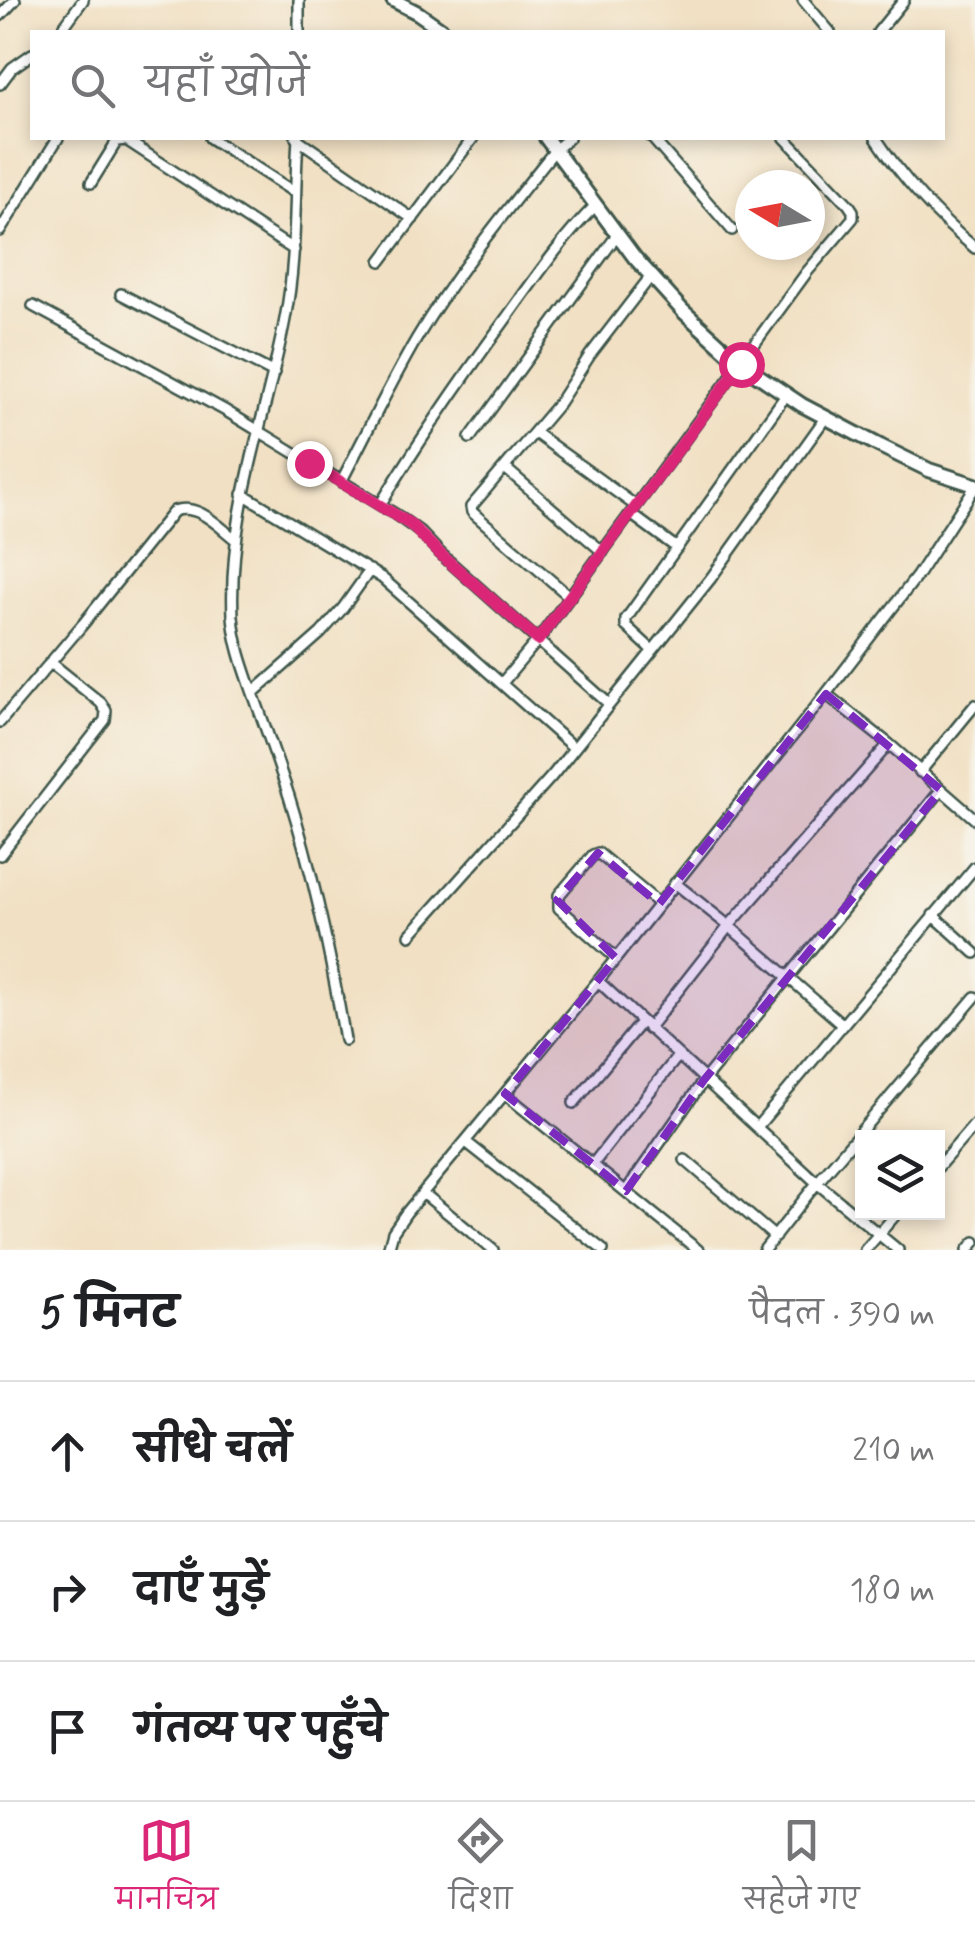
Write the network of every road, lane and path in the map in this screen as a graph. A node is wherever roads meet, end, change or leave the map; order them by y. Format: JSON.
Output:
{"nodes":[{"id":1,"x":14,"y":0,"type":"edge"},
{"id":2,"x":83,"y":0,"type":"edge"},
{"id":3,"x":299,"y":0,"type":"edge"},
{"id":4,"x":393,"y":0,"type":"edge"},
{"id":5,"x":803,"y":0,"type":"edge"},
{"id":6,"x":904,"y":0,"type":"edge"},
{"id":7,"x":0,"y":16,"type":"edge"},
{"id":8,"x":61,"y":30,"type":"edge"},
{"id":9,"x":299,"y":30,"type":"edge"},
{"id":10,"x":443,"y":30,"type":"edge"},
{"id":11,"x":828,"y":30,"type":"edge"},
{"id":12,"x":880,"y":30,"type":"edge"},
{"id":13,"x":30,"y":55,"type":"edge"},
{"id":14,"x":0,"y":84,"type":"edge"},
{"id":15,"x":57,"y":140,"type":"edge"},
{"id":16,"x":213,"y":140,"type":"edge"},
{"id":17,"x":297,"y":140,"type":"edge"},
{"id":18,"x":300,"y":140,"type":"edge"},
{"id":19,"x":472,"y":140,"type":"edge"},
{"id":20,"x":548,"y":140,"type":"edge"},
{"id":21,"x":568,"y":140,"type":"edge"},
{"id":22,"x":654,"y":140,"type":"edge"},
{"id":23,"x":786,"y":140,"type":"edge"},
{"id":24,"x":877,"y":140,"type":"edge"},
{"id":25,"x":556,"y":150,"type":"junction"},
{"id":26,"x":92,"y":183,"type":"dead end"},
{"id":27,"x":294,"y":192,"type":"junction"},
{"id":28,"x":595,"y":206,"type":"junction"},
{"id":29,"x":413,"y":218,"type":"junction"},
{"id":30,"x":732,"y":230,"type":"dead end"},
{"id":31,"x":0,"y":232,"type":"edge"},
{"id":32,"x":617,"y":235,"type":"junction"},
{"id":33,"x":975,"y":248,"type":"edge"},
{"id":34,"x":294,"y":250,"type":"junction"},
{"id":35,"x":381,"y":262,"type":"dead end"},
{"id":36,"x":651,"y":276,"type":"junction"},
{"id":37,"x":121,"y":294,"type":"dead end"},
{"id":38,"x":33,"y":306,"type":"dead end"},
{"id":39,"x":741,"y":364,"type":"junction"},
{"id":40,"x":274,"y":374,"type":"junction"},
{"id":41,"x":786,"y":394,"type":"junction"},
{"id":42,"x":826,"y":418,"type":"junction"},
{"id":43,"x":258,"y":432,"type":"junction"},
{"id":44,"x":535,"y":433,"type":"junction"},
{"id":45,"x":470,"y":438,"type":"dead end"},
{"id":46,"x":505,"y":468,"type":"junction"},
{"id":47,"x":341,"y":482,"type":"junction"},
{"id":48,"x":975,"y":486,"type":"edge"},
{"id":49,"x":244,"y":494,"type":"junction"},
{"id":50,"x":380,"y":505,"type":"junction"},
{"id":51,"x":634,"y":510,"type":"junction"},
{"id":52,"x":235,"y":539,"type":"junction"},
{"id":53,"x":676,"y":548,"type":"junction"},
{"id":54,"x":603,"y":552,"type":"junction"},
{"id":55,"x":370,"y":570,"type":"junction"},
{"id":56,"x":570,"y":597,"type":"junction"},
{"id":57,"x":538,"y":640,"type":"junction"},
{"id":58,"x":652,"y":650,"type":"junction"},
{"id":59,"x":50,"y":662,"type":"junction"},
{"id":60,"x":502,"y":683,"type":"junction"},
{"id":61,"x":253,"y":693,"type":"junction"},
{"id":62,"x":826,"y":694,"type":"junction"},
{"id":63,"x":609,"y":704,"type":"junction"},
{"id":64,"x":975,"y":705,"type":"edge"},
{"id":65,"x":0,"y":722,"type":"edge"},
{"id":66,"x":889,"y":744,"type":"junction"},
{"id":67,"x":574,"y":748,"type":"junction"},
{"id":68,"x":920,"y":772,"type":"junction"},
{"id":69,"x":940,"y":790,"type":"junction"},
{"id":70,"x":975,"y":819,"type":"edge"},
{"id":71,"x":0,"y":855,"type":"edge"},
{"id":72,"x":975,"y":867,"type":"edge"},
{"id":73,"x":675,"y":883,"type":"junction"},
{"id":74,"x":659,"y":904,"type":"junction"},
{"id":75,"x":933,"y":915,"type":"junction"},
{"id":76,"x":729,"y":926,"type":"junction"},
{"id":77,"x":410,"y":935,"type":"dead end"},
{"id":78,"x":975,"y":953,"type":"edge"},
{"id":79,"x":616,"y":958,"type":"junction"},
{"id":80,"x":787,"y":978,"type":"junction"},
{"id":81,"x":598,"y":981,"type":"junction"},
{"id":82,"x":975,"y":998,"type":"edge"},
{"id":83,"x":842,"y":1024,"type":"junction"},
{"id":84,"x":644,"y":1026,"type":"junction"},
{"id":85,"x":344,"y":1040,"type":"dead end"},
{"id":86,"x":678,"y":1056,"type":"junction"},
{"id":87,"x":704,"y":1080,"type":"junction"},
{"id":88,"x":504,"y":1094,"type":"junction"},
{"id":89,"x":574,"y":1103,"type":"dead end"},
{"id":90,"x":975,"y":1124,"type":"edge"},
{"id":91,"x":757,"y":1127,"type":"junction"},
{"id":92,"x":466,"y":1142,"type":"junction"},
{"id":93,"x":945,"y":1159,"type":"edge"},
{"id":94,"x":685,"y":1160,"type":"dead end"},
{"id":95,"x":593,"y":1164,"type":"junction"},
{"id":96,"x":817,"y":1183,"type":"junction"},
{"id":97,"x":626,"y":1192,"type":"junction"},
{"id":98,"x":423,"y":1193,"type":"junction"},
{"id":99,"x":891,"y":1220,"type":"edge"},
{"id":100,"x":879,"y":1234,"type":"junction"},
{"id":101,"x":774,"y":1237,"type":"junction"},
{"id":102,"x":975,"y":1242,"type":"edge"},
{"id":103,"x":388,"y":1250,"type":"edge"},
{"id":104,"x":493,"y":1250,"type":"edge"},
{"id":105,"x":603,"y":1250,"type":"edge"},
{"id":106,"x":698,"y":1250,"type":"edge"},
{"id":107,"x":764,"y":1250,"type":"edge"},
{"id":108,"x":866,"y":1250,"type":"edge"},
{"id":109,"x":898,"y":1250,"type":"edge"},
{"id":110,"x":968,"y":1250,"type":"edge"}],
"edges":[{"from":1,"to":7,"type":"street"},
{"from":2,"to":8,"type":"street"},
{"from":3,"to":9,"type":"street"},
{"from":4,"to":10,"type":"street"},
{"from":5,"to":11,"type":"street"},
{"from":6,"to":12,"type":"street"},
{"from":13,"to":14,"type":"street"},
{"from":15,"to":31,"type":"street"},
{"from":16,"to":27,"type":"street"},
{"from":17,"to":27,"type":"street"},
{"from":18,"to":29,"type":"street"},
{"from":19,"to":29,"type":"street"},
{"from":20,"to":25,"type":"street"},
{"from":21,"to":25,"type":"street"},
{"from":22,"to":30,"type":"street"},
{"from":23,"to":39,"type":"street"},
{"from":24,"to":33,"type":"street"},
{"from":25,"to":28,"type":"street"},
{"from":25,"to":47,"type":"street"},
{"from":26,"to":34,"type":"street"},
{"from":27,"to":34,"type":"street"},
{"from":28,"to":32,"type":"street"},
{"from":28,"to":50,"type":"street"},
{"from":29,"to":35,"type":"street"},
{"from":32,"to":36,"type":"street"},
{"from":32,"to":45,"type":"street"},
{"from":34,"to":40,"type":"street"},
{"from":36,"to":39,"type":"street"},
{"from":36,"to":44,"type":"street"},
{"from":37,"to":40,"type":"street"},
{"from":38,"to":43,"type":"street"},
{"from":39,"to":41,"type":"street"},
{"from":39,"to":51,"type":"street"},
{"from":40,"to":43,"type":"street"},
{"from":41,"to":42,"type":"street"},
{"from":41,"to":53,"type":"street"},
{"from":42,"to":48,"type":"street"},
{"from":42,"to":58,"type":"street"},
{"from":43,"to":47,"type":"street"},
{"from":43,"to":49,"type":"street"},
{"from":44,"to":46,"type":"street"},
{"from":44,"to":51,"type":"street"},
{"from":46,"to":54,"type":"street"},
{"from":46,"to":56,"type":"street"},
{"from":47,"to":50,"type":"street"},
{"from":48,"to":62,"type":"street"},
{"from":49,"to":52,"type":"street"},
{"from":49,"to":55,"type":"street"},
{"from":50,"to":57,"type":"street"},
{"from":51,"to":53,"type":"street"},
{"from":51,"to":54,"type":"street"},
{"from":52,"to":59,"type":"street"},
{"from":52,"to":61,"type":"street"},
{"from":53,"to":58,"type":"street"},
{"from":54,"to":56,"type":"street"},
{"from":55,"to":60,"type":"street"},
{"from":55,"to":61,"type":"street"},
{"from":56,"to":57,"type":"street"},
{"from":57,"to":60,"type":"street"},
{"from":57,"to":63,"type":"street"},
{"from":58,"to":63,"type":"street"},
{"from":59,"to":65,"type":"street"},
{"from":59,"to":71,"type":"street"},
{"from":60,"to":67,"type":"street"},
{"from":61,"to":85,"type":"street"},
{"from":62,"to":66,"type":"street"},
{"from":62,"to":73,"type":"street"},
{"from":63,"to":67,"type":"street"},
{"from":64,"to":68,"type":"street"},
{"from":66,"to":68,"type":"street"},
{"from":66,"to":76,"type":"street"},
{"from":67,"to":77,"type":"street"},
{"from":68,"to":69,"type":"street"},
{"from":69,"to":70,"type":"street"},
{"from":69,"to":80,"type":"street"},
{"from":72,"to":75,"type":"street"},
{"from":73,"to":74,"type":"street"},
{"from":73,"to":76,"type":"street"},
{"from":74,"to":79,"type":"street"},
{"from":74,"to":79,"type":"street"},
{"from":75,"to":78,"type":"street"},
{"from":75,"to":83,"type":"street"},
{"from":76,"to":80,"type":"street"},
{"from":76,"to":84,"type":"street"},
{"from":79,"to":81,"type":"street"},
{"from":80,"to":83,"type":"street"},
{"from":80,"to":87,"type":"street"},
{"from":81,"to":84,"type":"street"},
{"from":81,"to":88,"type":"street"},
{"from":82,"to":96,"type":"street"},
{"from":83,"to":91,"type":"street"},
{"from":84,"to":86,"type":"street"},
{"from":84,"to":89,"type":"street"},
{"from":86,"to":87,"type":"street"},
{"from":86,"to":95,"type":"street"},
{"from":87,"to":91,"type":"street"},
{"from":87,"to":97,"type":"street"},
{"from":88,"to":92,"type":"street"},
{"from":88,"to":95,"type":"street"},
{"from":90,"to":93,"type":"street"},
{"from":91,"to":96,"type":"street"},
{"from":92,"to":98,"type":"street"},
{"from":92,"to":105,"type":"street"},
{"from":94,"to":101,"type":"street"},
{"from":95,"to":97,"type":"street"},
{"from":96,"to":100,"type":"street"},
{"from":96,"to":101,"type":"street"},
{"from":97,"to":106,"type":"street"},
{"from":98,"to":103,"type":"street"},
{"from":98,"to":104,"type":"street"},
{"from":99,"to":100,"type":"street"},
{"from":100,"to":108,"type":"street"},
{"from":100,"to":109,"type":"street"},
{"from":101,"to":107,"type":"street"},
{"from":102,"to":110,"type":"street"}]}
